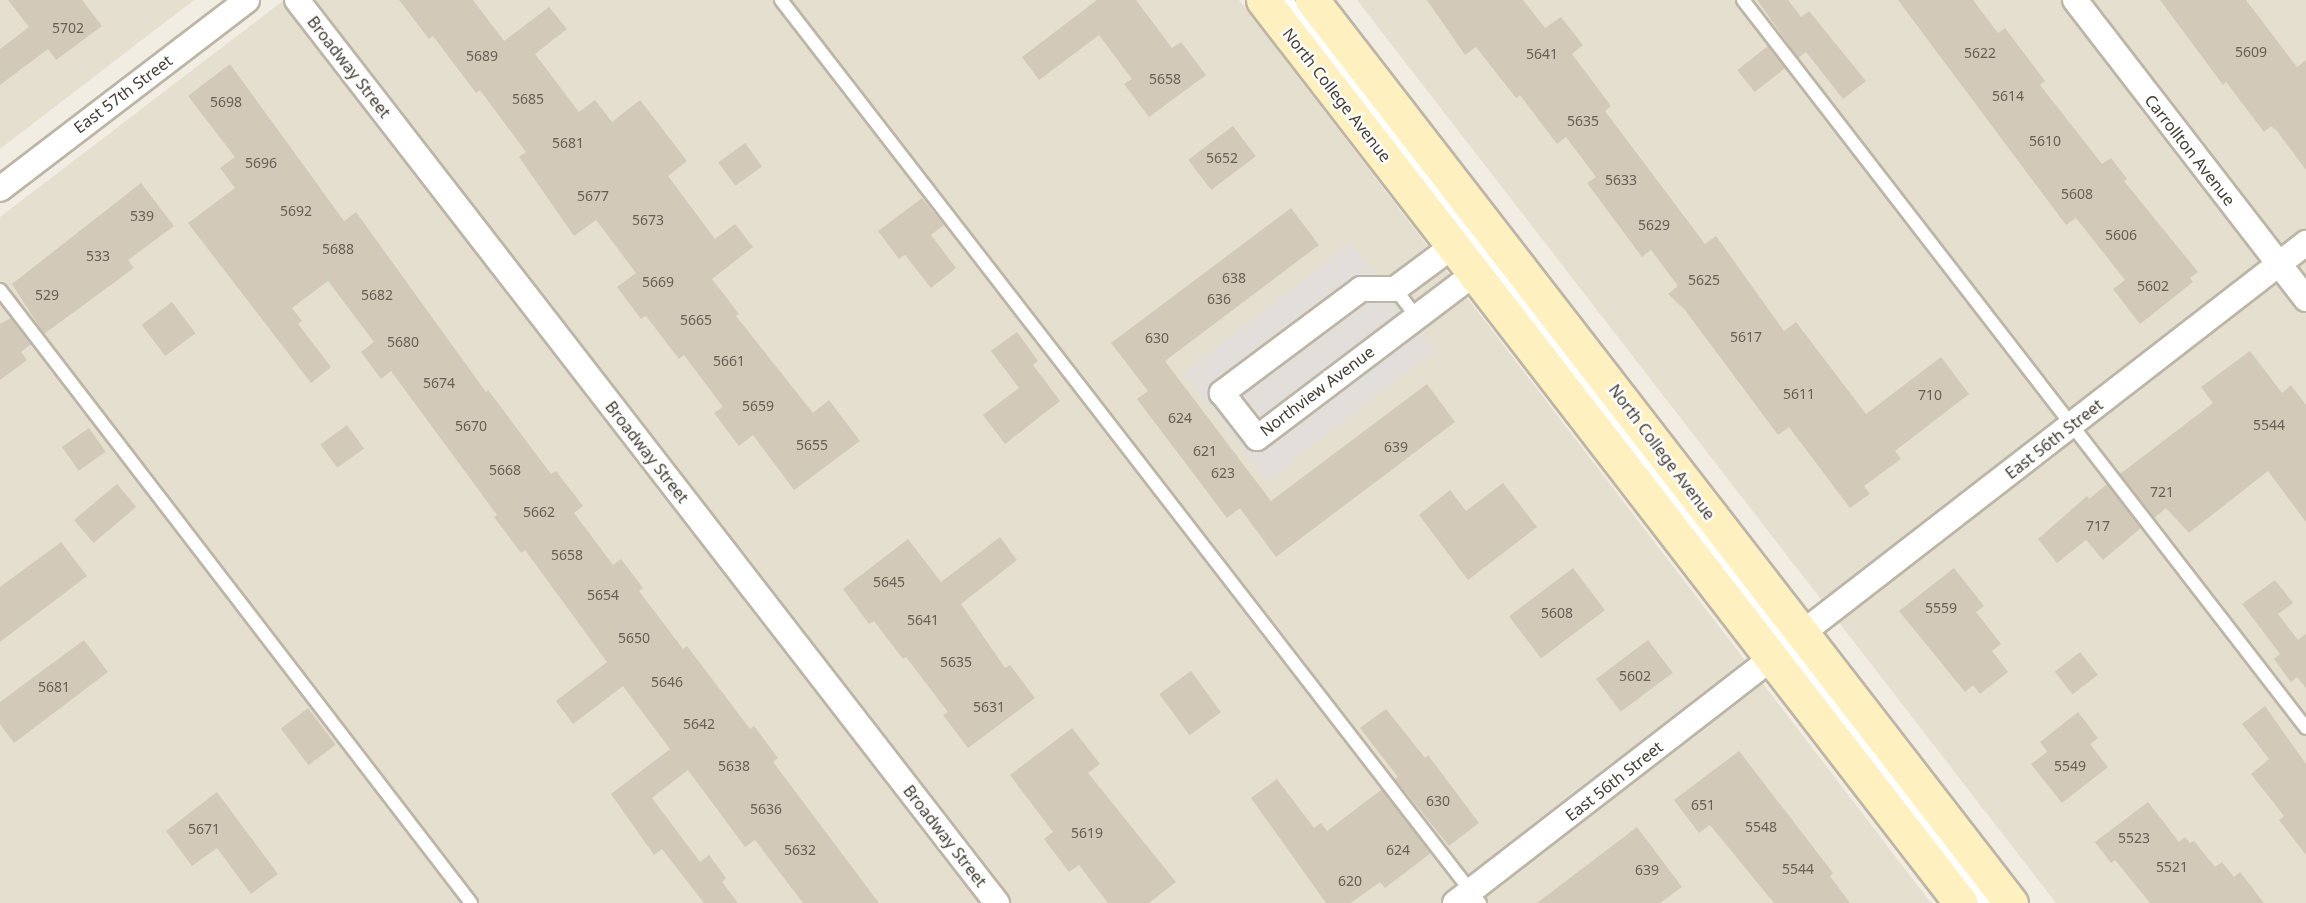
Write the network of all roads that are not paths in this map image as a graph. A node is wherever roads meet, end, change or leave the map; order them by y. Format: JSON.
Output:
{"nodes":[{"id":1,"x":246,"y":0,"type":"edge"},
{"id":2,"x":297,"y":0,"type":"edge"},
{"id":3,"x":781,"y":0,"type":"edge"},
{"id":4,"x":1263,"y":0,"type":"edge"},
{"id":5,"x":1287,"y":0,"type":"edge"},
{"id":6,"x":1312,"y":0,"type":"edge"},
{"id":7,"x":1743,"y":0,"type":"edge"},
{"id":8,"x":2075,"y":0,"type":"edge"},
{"id":9,"x":0,"y":189,"type":"edge"},
{"id":10,"x":2306,"y":243,"type":"edge"},
{"id":11,"x":1453,"y":246,"type":"junction"},
{"id":12,"x":2279,"y":264,"type":"junction"},
{"id":13,"x":1474,"y":274,"type":"junction"},
{"id":14,"x":1395,"y":289,"type":"junction"},
{"id":15,"x":0,"y":290,"type":"edge"},
{"id":16,"x":2306,"y":299,"type":"edge"},
{"id":17,"x":1417,"y":317,"type":"junction"},
{"id":18,"x":2073,"y":424,"type":"junction"},
{"id":19,"x":1801,"y":634,"type":"junction"},
{"id":20,"x":1772,"y":658,"type":"junction"},
{"id":21,"x":2306,"y":728,"type":"edge"},
{"id":22,"x":1468,"y":899,"type":"edge"},
{"id":23,"x":471,"y":903,"type":"edge"},
{"id":24,"x":997,"y":903,"type":"edge"},
{"id":25,"x":1961,"y":903,"type":"edge"},
{"id":26,"x":1984,"y":903,"type":"edge"},
{"id":27,"x":2011,"y":903,"type":"edge"}],
"edges":[{"from":1,"to":9,"type":"street","name":"East 57th Street"},
{"from":2,"to":24,"type":"street","name":"Broadway Street"},
{"from":3,"to":22,"type":"lane"},
{"from":4,"to":11,"type":"main road","name":"North College Avenue"},
{"from":5,"to":26,"type":"lane","name":"North College Avenue"},
{"from":6,"to":19,"type":"main road","name":"North College Avenue"},
{"from":7,"to":18,"type":"lane"},
{"from":8,"to":12,"type":"street","name":"Carrollton Avenue"},
{"from":10,"to":12,"type":"street","name":"East 56th Street"},
{"from":11,"to":13,"type":"main road","name":"North College Avenue"},
{"from":11,"to":14,"type":"street"},
{"from":12,"to":16,"type":"street","name":"Carrollton Avenue"},
{"from":12,"to":18,"type":"street","name":"East 56th Street"},
{"from":13,"to":17,"type":"street","name":"Northview Avenue"},
{"from":13,"to":20,"type":"main road","name":"North College Avenue"},
{"from":14,"to":17,"type":"lane"},
{"from":14,"to":17,"type":"street","name":"Northview Avenue"},
{"from":15,"to":23,"type":"lane"},
{"from":18,"to":19,"type":"street","name":"East 56th Street"},
{"from":18,"to":21,"type":"lane"},
{"from":19,"to":27,"type":"main road","name":"North College Avenue"},
{"from":20,"to":22,"type":"street","name":"East 56th Street"},
{"from":20,"to":25,"type":"main road","name":"North College Avenue"}]}
